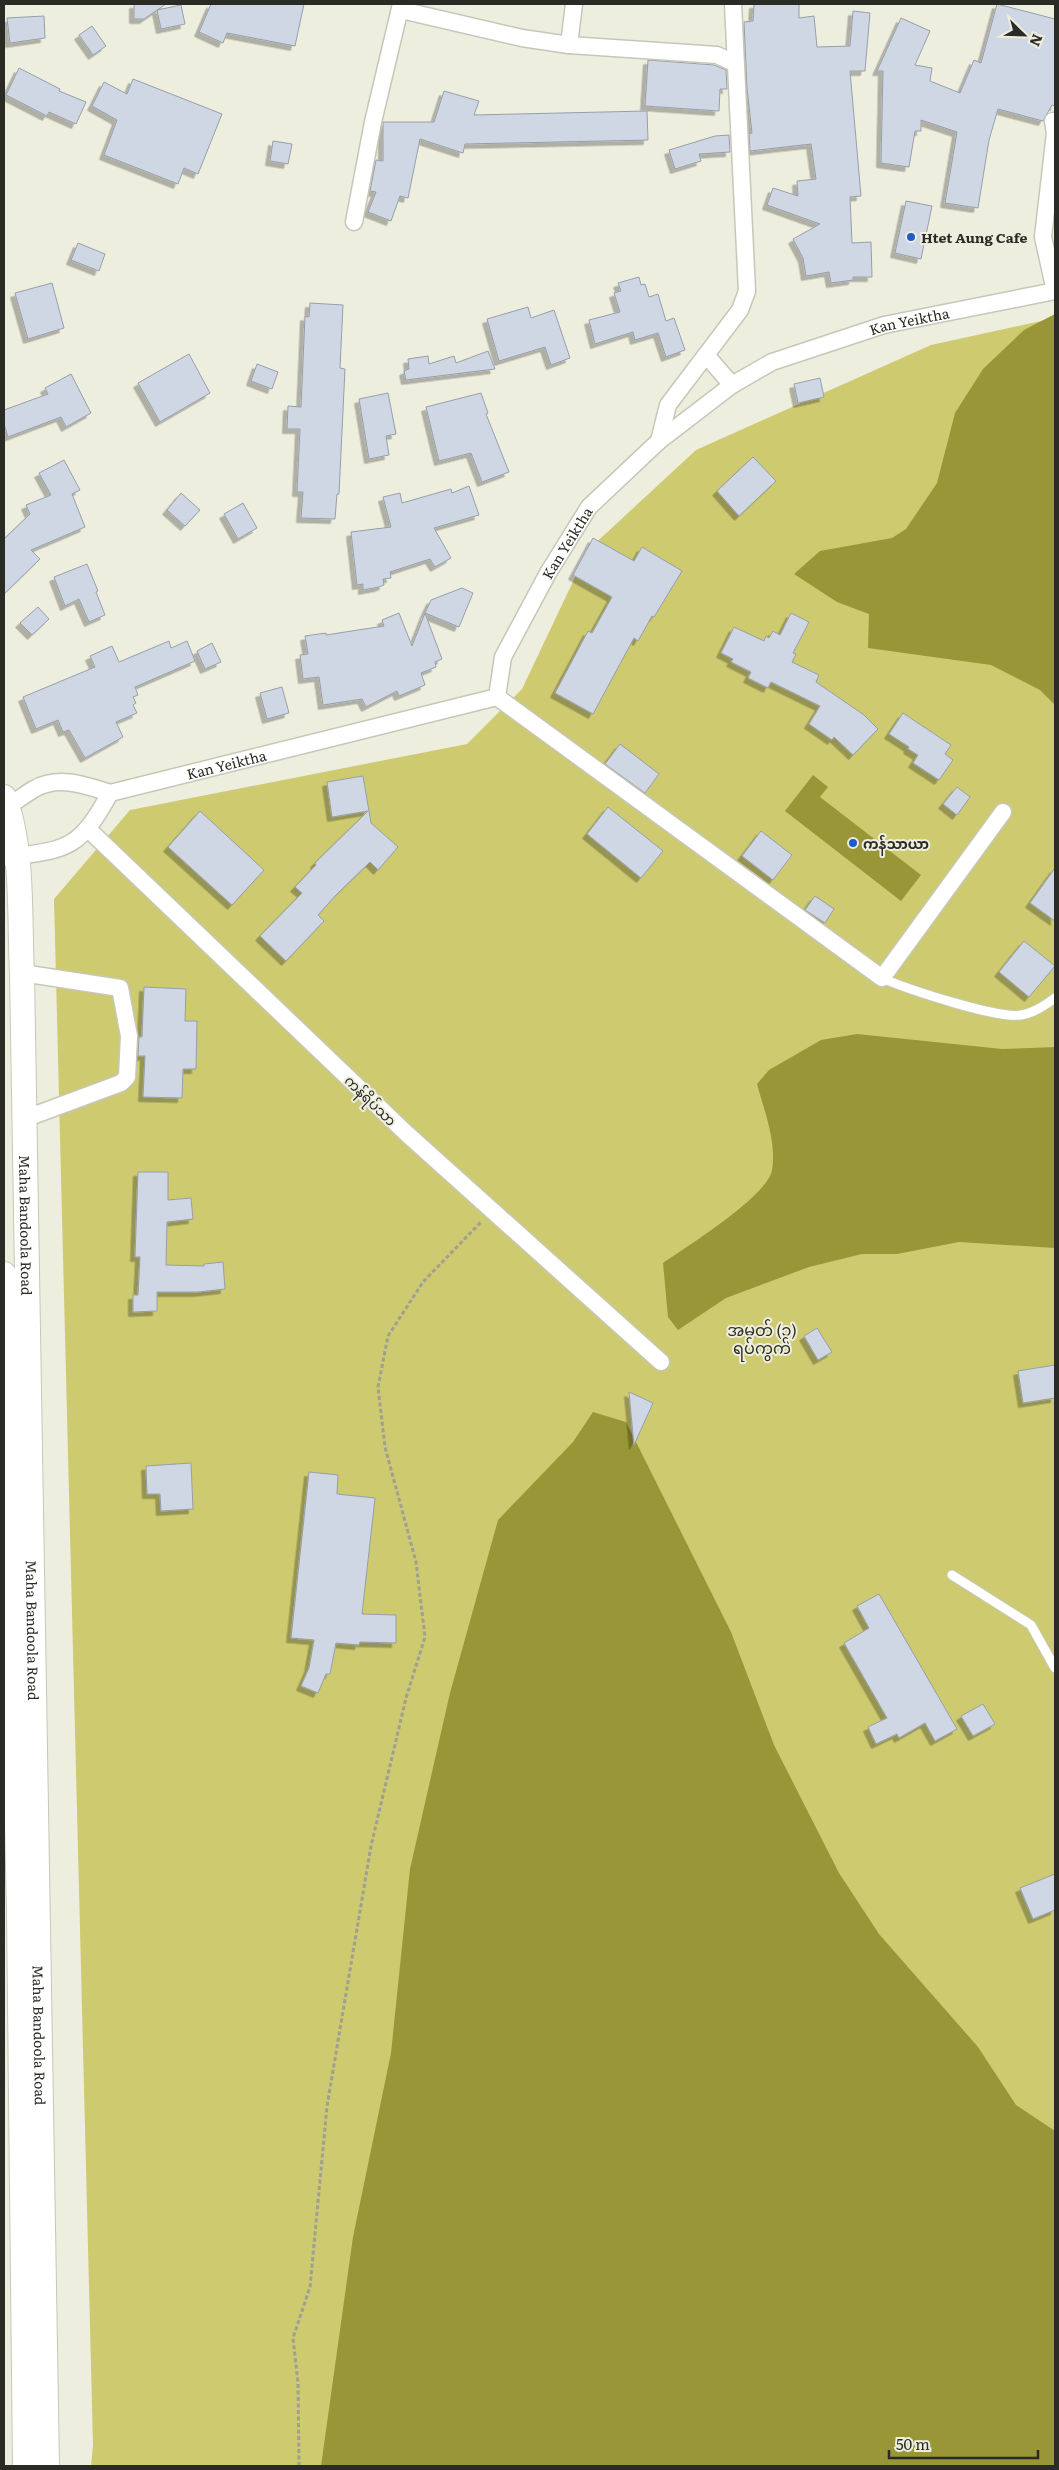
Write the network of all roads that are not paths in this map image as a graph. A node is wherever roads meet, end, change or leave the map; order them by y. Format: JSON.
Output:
{"nodes":[{"id":1,"x":574,"y":4,"type":"edge"},
{"id":2,"x":733,"y":4,"type":"edge"},
{"id":3,"x":401,"y":7,"type":"edge"},
{"id":4,"x":569,"y":45,"type":"junction"},
{"id":5,"x":734,"y":64,"type":"junction"},
{"id":6,"x":1053,"y":121,"type":"dead end"},
{"id":7,"x":354,"y":222,"type":"dead end"},
{"id":8,"x":1055,"y":291,"type":"edge"},
{"id":9,"x":706,"y":355,"type":"junction"},
{"id":10,"x":732,"y":384,"type":"junction"},
{"id":11,"x":659,"y":441,"type":"junction"},
{"id":12,"x":497,"y":698,"type":"junction"},
{"id":13,"x":110,"y":793,"type":"junction"},
{"id":14,"x":1003,"y":812,"type":"dead end"},
{"id":15,"x":6,"y":815,"type":"edge"},
{"id":16,"x":88,"y":829,"type":"junction"},
{"id":17,"x":10,"y":857,"type":"edge"},
{"id":18,"x":22,"y":973,"type":"junction"},
{"id":19,"x":882,"y":978,"type":"junction"},
{"id":20,"x":1055,"y":998,"type":"edge"},
{"id":21,"x":24,"y":1119,"type":"junction"},
{"id":22,"x":4,"y":1274,"type":"edge"},
{"id":23,"x":661,"y":1362,"type":"dead end"},
{"id":24,"x":952,"y":1575,"type":"dead end"},
{"id":25,"x":1055,"y":1668,"type":"edge"},
{"id":26,"x":26,"y":2466,"type":"edge"},
{"id":27,"x":47,"y":2466,"type":"edge"}],
"edges":[{"from":1,"to":4,"type":"street"},
{"from":2,"to":5,"type":"street"},
{"from":3,"to":4,"type":"street"},
{"from":3,"to":7,"type":"street"},
{"from":4,"to":5,"type":"street"},
{"from":5,"to":9,"type":"street"},
{"from":6,"to":8,"type":"street"},
{"from":8,"to":10,"type":"street","name":"Kan Yeiktha"},
{"from":9,"to":10,"type":"street"},
{"from":9,"to":11,"type":"street"},
{"from":10,"to":11,"type":"street","name":"Kan Yeiktha"},
{"from":11,"to":12,"type":"street","name":"Kan Yeiktha"},
{"from":12,"to":13,"type":"street","name":"Kan Yeiktha"},
{"from":12,"to":19,"type":"street"},
{"from":13,"to":15,"type":"street"},
{"from":13,"to":16,"type":"street"},
{"from":14,"to":19,"type":"street"},
{"from":15,"to":17,"type":"main road","name":"Maha Bandoola Road"},
{"from":16,"to":17,"type":"street"},
{"from":16,"to":23,"type":"street","name":"ကန်ရိပ်သာ"},
{"from":17,"to":18,"type":"main road","name":"Maha Bandoola Road"},
{"from":18,"to":21,"type":"main road","name":"Maha Bandoola Road"},
{"from":18,"to":21,"type":"street"},
{"from":19,"to":20,"type":"lane"},
{"from":21,"to":27,"type":"main road","name":"Maha Bandoola Road"},
{"from":22,"to":26,"type":"main road","name":"Maha Bandoola Road"},
{"from":24,"to":25,"type":"lane"}]}
